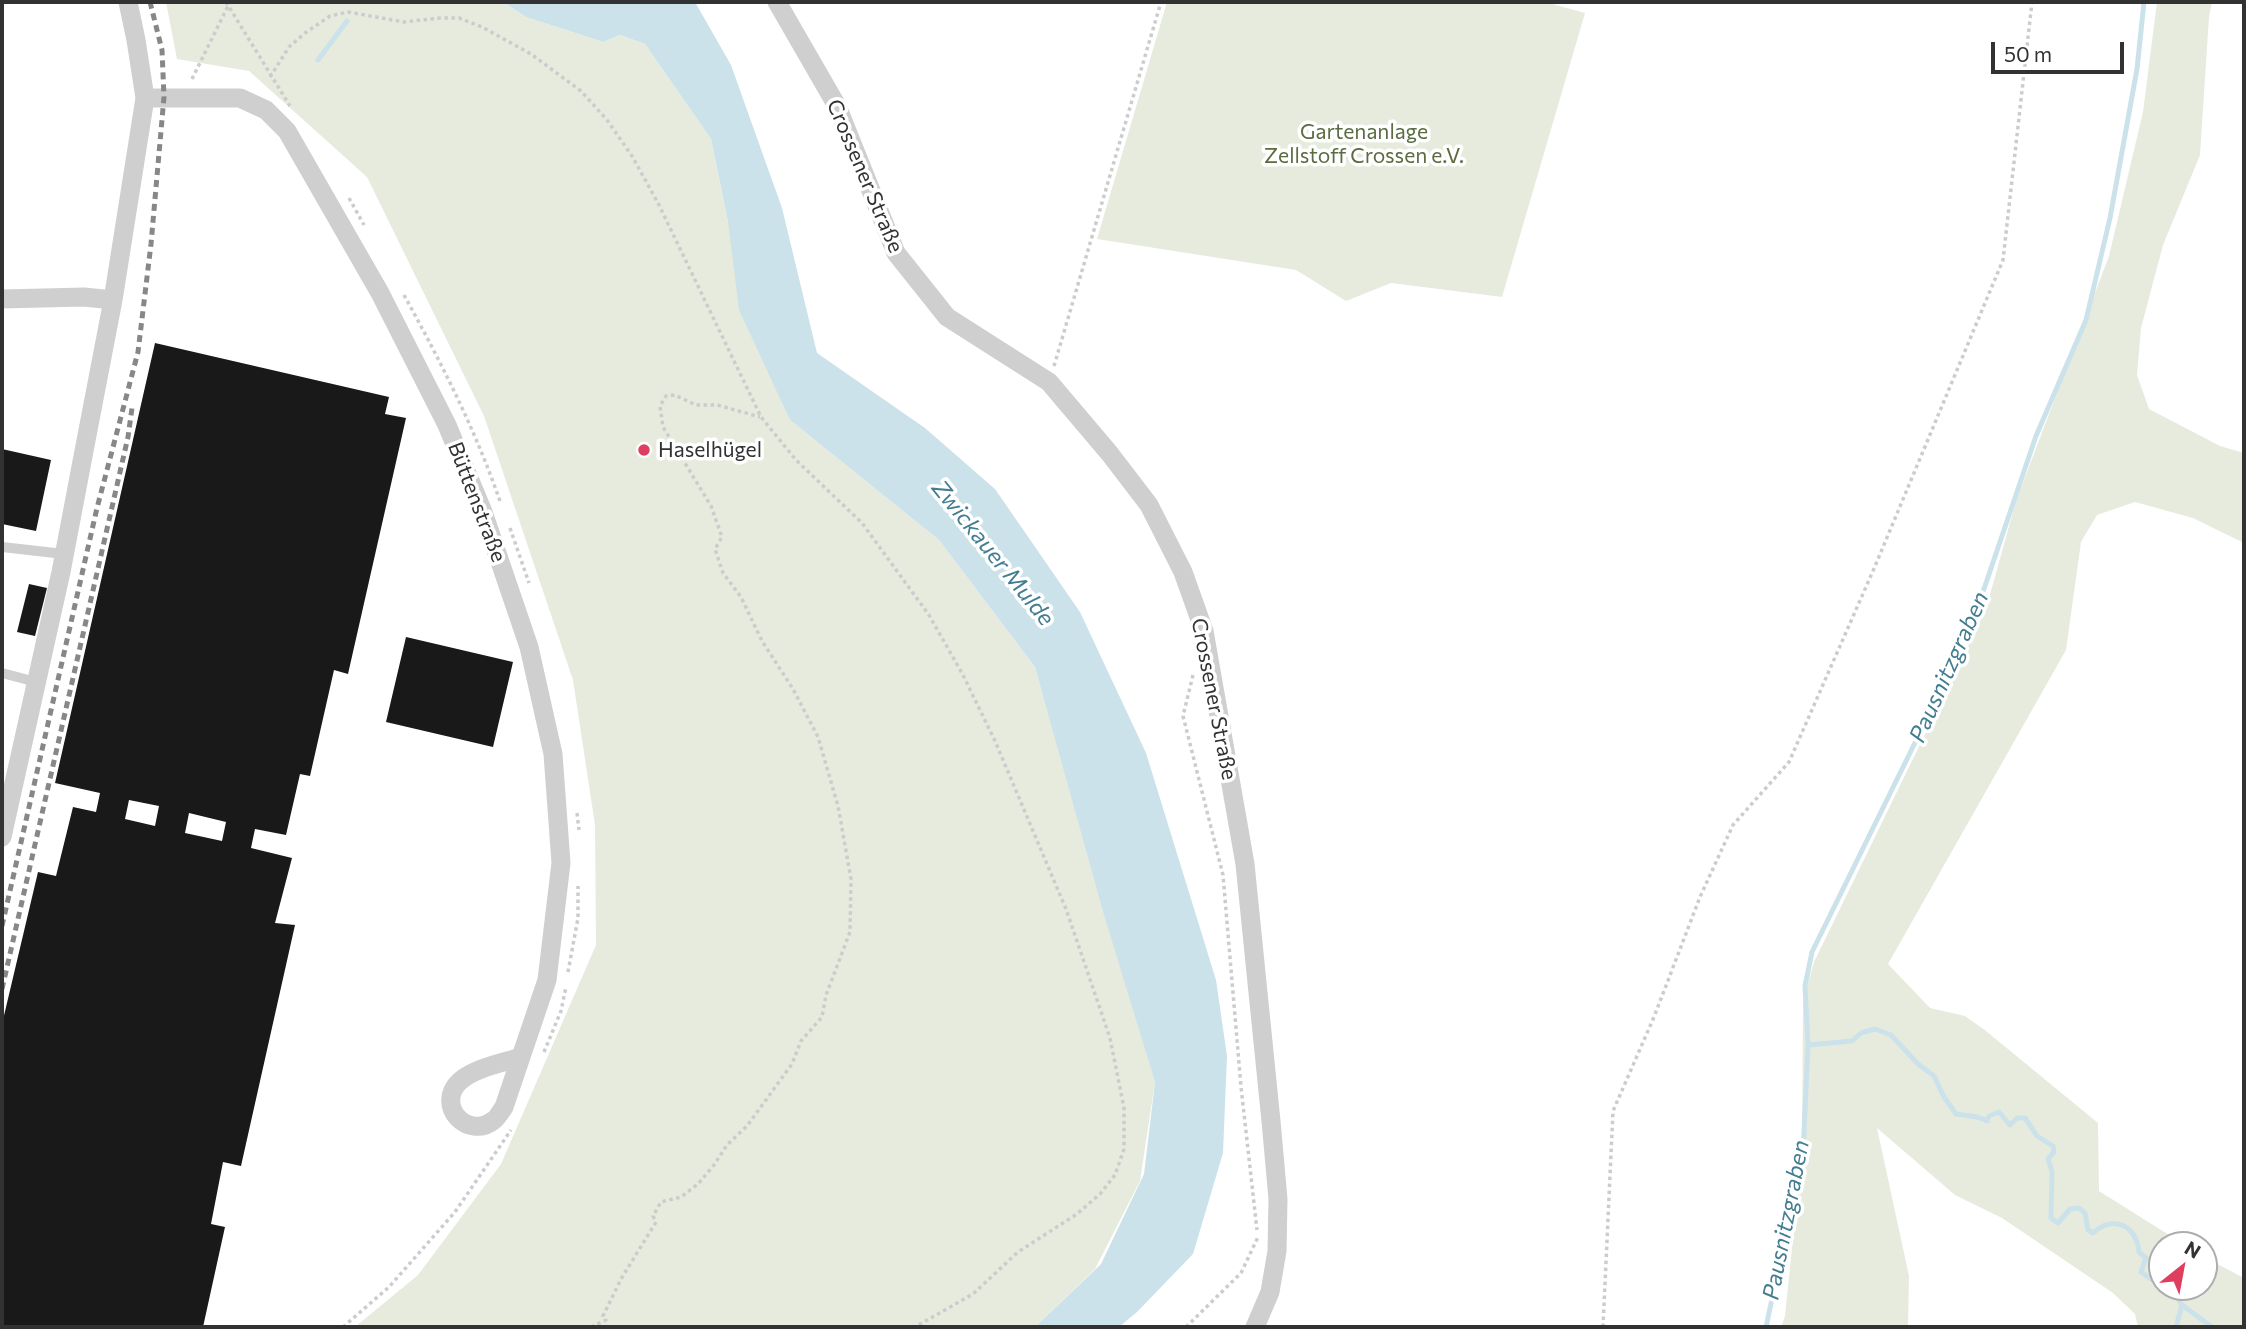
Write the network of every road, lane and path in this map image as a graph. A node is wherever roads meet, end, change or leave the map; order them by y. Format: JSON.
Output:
{"nodes":[{"id":1,"x":128,"y":2,"type":"edge"},
{"id":2,"x":777,"y":2,"type":"edge"},
{"id":3,"x":1161,"y":2,"type":"edge"},
{"id":4,"x":2032,"y":2,"type":"edge"},
{"id":5,"x":228,"y":3,"type":"edge"},
{"id":6,"x":270,"y":77,"type":"junction"},
{"id":7,"x":184,"y":97,"type":"junction"},
{"id":8,"x":145,"y":98,"type":"junction"},
{"id":9,"x":295,"y":115,"type":"dead end"},
{"id":10,"x":345,"y":193,"type":"dead end"},
{"id":11,"x":366,"y":228,"type":"dead end"},
{"id":12,"x":400,"y":289,"type":"dead end"},
{"id":13,"x":2,"y":299,"type":"edge"},
{"id":14,"x":114,"y":300,"type":"junction"},
{"id":15,"x":1049,"y":382,"type":"junction"},
{"id":16,"x":761,"y":417,"type":"junction"},
{"id":17,"x":505,"y":514,"type":"dead end"},
{"id":18,"x":509,"y":526,"type":"dead end"},
{"id":19,"x":2,"y":547,"type":"edge"},
{"id":20,"x":64,"y":554,"type":"junction"},
{"id":21,"x":530,"y":587,"type":"dead end"},
{"id":22,"x":1195,"y":667,"type":"dead end"},
{"id":23,"x":2,"y":673,"type":"edge"},
{"id":24,"x":36,"y":682,"type":"junction"},
{"id":25,"x":576,"y":808,"type":"dead end"},
{"id":26,"x":579,"y":835,"type":"dead end"},
{"id":27,"x":2,"y":837,"type":"edge"},
{"id":28,"x":578,"y":877,"type":"dead end"},
{"id":29,"x":521,"y":1057,"type":"dead end"},
{"id":30,"x":541,"y":1059,"type":"dead end"},
{"id":31,"x":516,"y":1119,"type":"dead end"},
{"id":32,"x":343,"y":1327,"type":"edge"},
{"id":33,"x":591,"y":1327,"type":"edge"},
{"id":34,"x":915,"y":1327,"type":"edge"},
{"id":35,"x":1186,"y":1327,"type":"edge"},
{"id":36,"x":1255,"y":1327,"type":"edge"},
{"id":37,"x":1603,"y":1327,"type":"edge"}],
"edges":[{"from":1,"to":8,"type":"street"},
{"from":2,"to":15,"type":"street","name":"Crossener Straße"},
{"from":3,"to":15,"type":"path"},
{"from":4,"to":37,"type":"path"},
{"from":5,"to":6,"type":"path"},
{"from":5,"to":7,"type":"path"},
{"from":6,"to":9,"type":"path"},
{"from":6,"to":16,"type":"path"},
{"from":7,"to":8,"type":"street","name":"Büttenstraße"},
{"from":7,"to":29,"type":"street","name":"Büttenstraße"},
{"from":8,"to":14,"type":"street"},
{"from":10,"to":11,"type":"path"},
{"from":12,"to":17,"type":"path"},
{"from":13,"to":14,"type":"street"},
{"from":14,"to":20,"type":"street"},
{"from":15,"to":36,"type":"street","name":"Crossener Straße"},
{"from":16,"to":33,"type":"path"},
{"from":16,"to":34,"type":"path"},
{"from":18,"to":21,"type":"path"},
{"from":19,"to":20,"type":"lane"},
{"from":20,"to":24,"type":"street"},
{"from":22,"to":35,"type":"path"},
{"from":23,"to":24,"type":"lane"},
{"from":24,"to":27,"type":"street"},
{"from":25,"to":26,"type":"path"},
{"from":28,"to":30,"type":"path"},
{"from":31,"to":32,"type":"path"}]}
